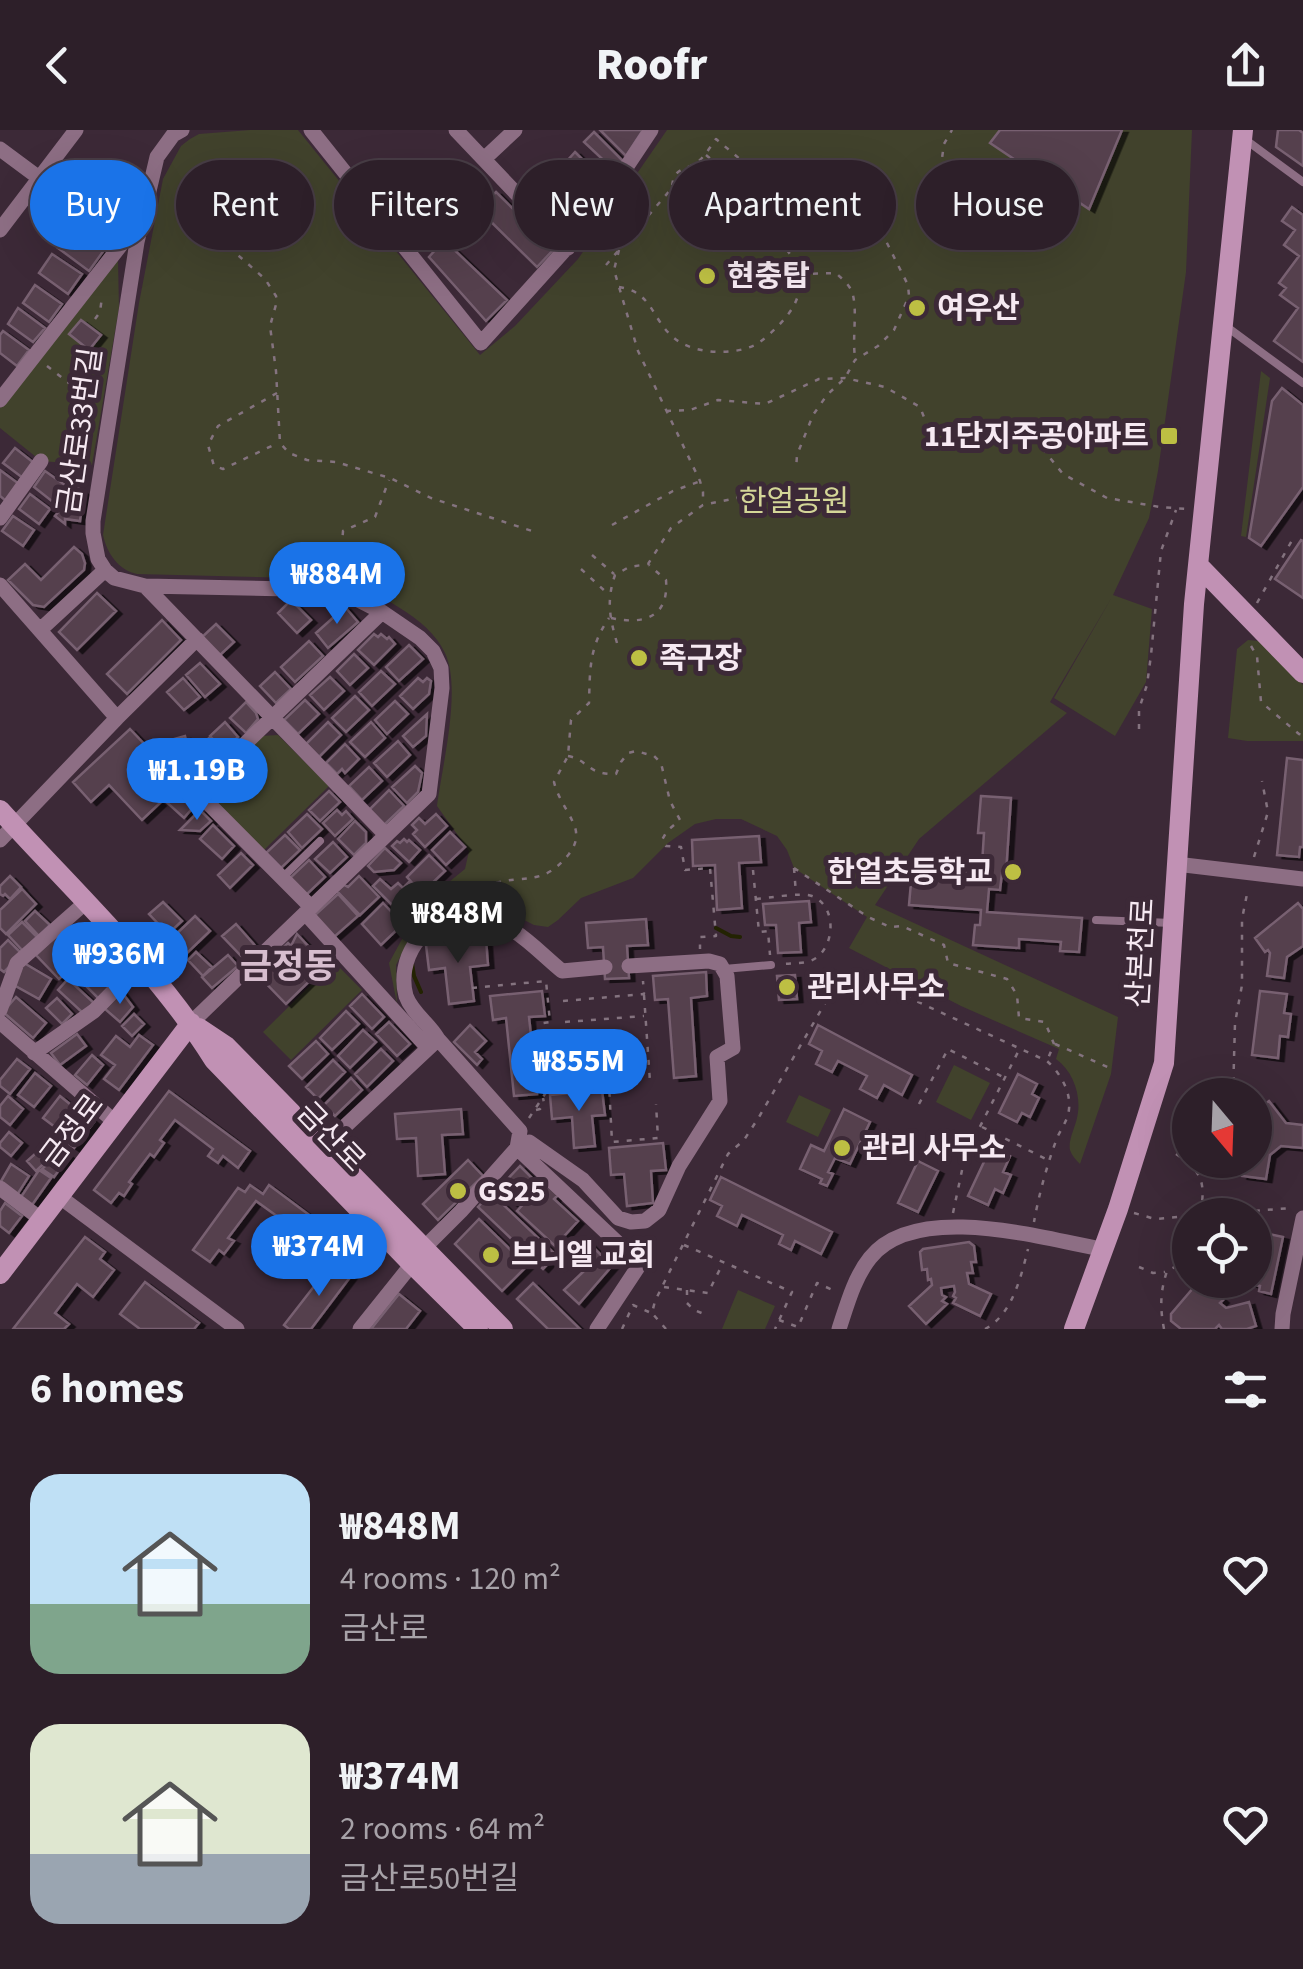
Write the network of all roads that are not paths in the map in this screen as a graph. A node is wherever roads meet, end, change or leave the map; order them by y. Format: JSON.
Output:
{"nodes":[{"id":1,"x":76,"y":130,"type":"edge"},
{"id":2,"x":182,"y":130,"type":"edge"},
{"id":3,"x":311,"y":130,"type":"edge"},
{"id":4,"x":456,"y":130,"type":"edge"},
{"id":5,"x":515,"y":130,"type":"edge"},
{"id":6,"x":651,"y":130,"type":"edge"},
{"id":7,"x":1243,"y":134,"type":"edge"},
{"id":8,"x":0,"y":149,"type":"edge"},
{"id":9,"x":484,"y":159,"type":"junction"},
{"id":10,"x":53,"y":160,"type":"edge"},
{"id":11,"x":156,"y":160,"type":"edge"},
{"id":12,"x":631,"y":160,"type":"edge"},
{"id":13,"x":30,"y":171,"type":"edge"},
{"id":14,"x":1303,"y":182,"type":"edge"},
{"id":15,"x":30,"y":190,"type":"edge"},
{"id":16,"x":514,"y":191,"type":"edge"},
{"id":17,"x":0,"y":230,"type":"edge"},
{"id":18,"x":122,"y":250,"type":"edge"},
{"id":19,"x":129,"y":250,"type":"edge"},
{"id":20,"x":566,"y":250,"type":"edge"},
{"id":21,"x":1224,"y":324,"type":"junction"},
{"id":22,"x":1303,"y":383,"type":"edge"},
{"id":23,"x":0,"y":400,"type":"edge"},
{"id":24,"x":42,"y":461,"type":"dead end"},
{"id":25,"x":0,"y":518,"type":"edge"},
{"id":26,"x":1199,"y":566,"type":"junction"},
{"id":27,"x":104,"y":570,"type":"junction"},
{"id":28,"x":0,"y":586,"type":"edge"},
{"id":29,"x":145,"y":586,"type":"junction"},
{"id":30,"x":382,"y":612,"type":"junction"},
{"id":31,"x":40,"y":630,"type":"junction"},
{"id":32,"x":197,"y":639,"type":"junction"},
{"id":33,"x":1303,"y":673,"type":"edge"},
{"id":34,"x":273,"y":716,"type":"junction"},
{"id":35,"x":117,"y":718,"type":"junction"},
{"id":36,"x":4,"y":825,"type":"edge"},
{"id":37,"x":386,"y":835,"type":"junction"},
{"id":38,"x":320,"y":841,"type":"dead end"},
{"id":39,"x":1176,"y":864,"type":"junction"},
{"id":40,"x":282,"y":878,"type":"junction"},
{"id":41,"x":1303,"y":880,"type":"edge"},
{"id":42,"x":85,"y":903,"type":"junction"},
{"id":43,"x":308,"y":910,"type":"junction"},
{"id":44,"x":1096,"y":920,"type":"dead end"},
{"id":45,"x":1172,"y":923,"type":"junction"},
{"id":46,"x":141,"y":962,"type":"junction"},
{"id":47,"x":635,"y":965,"type":"road end"},
{"id":48,"x":771,"y":965,"type":"road end"},
{"id":49,"x":604,"y":968,"type":"dead end"},
{"id":50,"x":724,"y":969,"type":"junction"},
{"id":51,"x":1,"y":1022,"type":"edge"},
{"id":52,"x":191,"y":1024,"type":"junction"},
{"id":53,"x":433,"y":1044,"type":"junction"},
{"id":54,"x":34,"y":1053,"type":"junction"},
{"id":55,"x":116,"y":1123,"type":"junction"},
{"id":56,"x":519,"y":1139,"type":"junction"},
{"id":57,"x":324,"y":1146,"type":"junction"},
{"id":58,"x":0,"y":1188,"type":"edge"},
{"id":59,"x":60,"y":1197,"type":"junction"},
{"id":60,"x":1303,"y":1218,"type":"edge"},
{"id":61,"x":42,"y":1220,"type":"junction"},
{"id":62,"x":1102,"y":1249,"type":"junction"},
{"id":63,"x":418,"y":1256,"type":"junction"},
{"id":64,"x":0,"y":1274,"type":"edge"},
{"id":65,"x":237,"y":1329,"type":"edge"},
{"id":66,"x":360,"y":1329,"type":"edge"},
{"id":67,"x":478,"y":1329,"type":"edge"},
{"id":68,"x":503,"y":1329,"type":"edge"},
{"id":69,"x":598,"y":1329,"type":"edge"},
{"id":70,"x":839,"y":1329,"type":"edge"},
{"id":71,"x":1074,"y":1329,"type":"edge"},
{"id":72,"x":1282,"y":1329,"type":"edge"}],
"edges":[{"from":1,"to":10,"type":"street"},
{"from":2,"to":11,"type":"street","name":"금산로33번길"},
{"from":3,"to":20,"type":"street"},
{"from":4,"to":9,"type":"street"},
{"from":5,"to":9,"type":"street"},
{"from":6,"to":12,"type":"street"},
{"from":7,"to":14,"type":"lane"},
{"from":7,"to":21,"type":"street","name":"산본천로"},
{"from":8,"to":13,"type":"street"},
{"from":9,"to":16,"type":"street"},
{"from":15,"to":17,"type":"street"},
{"from":18,"to":23,"type":"street"},
{"from":19,"to":27,"type":"street","name":"금산로33번길"},
{"from":21,"to":22,"type":"lane"},
{"from":21,"to":26,"type":"street","name":"산본천로"},
{"from":24,"to":25,"type":"street"},
{"from":26,"to":33,"type":"street"},
{"from":26,"to":39,"type":"street","name":"산본천로"},
{"from":27,"to":29,"type":"street"},
{"from":27,"to":31,"type":"street"},
{"from":28,"to":31,"type":"street"},
{"from":29,"to":30,"type":"street"},
{"from":29,"to":32,"type":"street"},
{"from":30,"to":34,"type":"street"},
{"from":30,"to":37,"type":"street"},
{"from":31,"to":35,"type":"street"},
{"from":32,"to":34,"type":"street"},
{"from":32,"to":35,"type":"street"},
{"from":34,"to":37,"type":"street"},
{"from":34,"to":40,"type":"street"},
{"from":35,"to":36,"type":"street"},
{"from":36,"to":42,"type":"street","name":"금산로"},
{"from":37,"to":43,"type":"street"},
{"from":38,"to":40,"type":"lane"},
{"from":39,"to":41,"type":"street"},
{"from":39,"to":45,"type":"street","name":"산본천로"},
{"from":40,"to":43,"type":"street"},
{"from":42,"to":46,"type":"street","name":"금산로"},
{"from":42,"to":51,"type":"street"},
{"from":43,"to":52,"type":"street"},
{"from":43,"to":53,"type":"street"},
{"from":44,"to":45,"type":"lane"},
{"from":45,"to":62,"type":"street","name":"산본천로"},
{"from":46,"to":52,"type":"street","name":"금산로"},
{"from":46,"to":54,"type":"street"},
{"from":47,"to":50,"type":"street"},
{"from":48,"to":50,"type":"lane"},
{"from":49,"to":53,"type":"street"},
{"from":50,"to":56,"type":"street"},
{"from":51,"to":54,"type":"street"},
{"from":52,"to":55,"type":"street","name":"금정로"},
{"from":52,"to":57,"type":"street","name":"금산로"},
{"from":52,"to":63,"type":"street","name":"금산로"},
{"from":53,"to":56,"type":"street"},
{"from":53,"to":57,"type":"street","name":"금산로"},
{"from":54,"to":55,"type":"street"},
{"from":55,"to":59,"type":"street","name":"금정로"},
{"from":56,"to":63,"type":"street"},
{"from":56,"to":69,"type":"street"},
{"from":57,"to":63,"type":"street","name":"금산로"},
{"from":58,"to":61,"type":"street"},
{"from":59,"to":61,"type":"street","name":"금정로"},
{"from":59,"to":65,"type":"street"},
{"from":60,"to":72,"type":"street"},
{"from":61,"to":64,"type":"street","name":"금정로"},
{"from":62,"to":70,"type":"street"},
{"from":62,"to":71,"type":"street","name":"산본천로"},
{"from":63,"to":66,"type":"street"},
{"from":63,"to":67,"type":"street","name":"금산로"},
{"from":63,"to":68,"type":"street","name":"금산로"}]}
